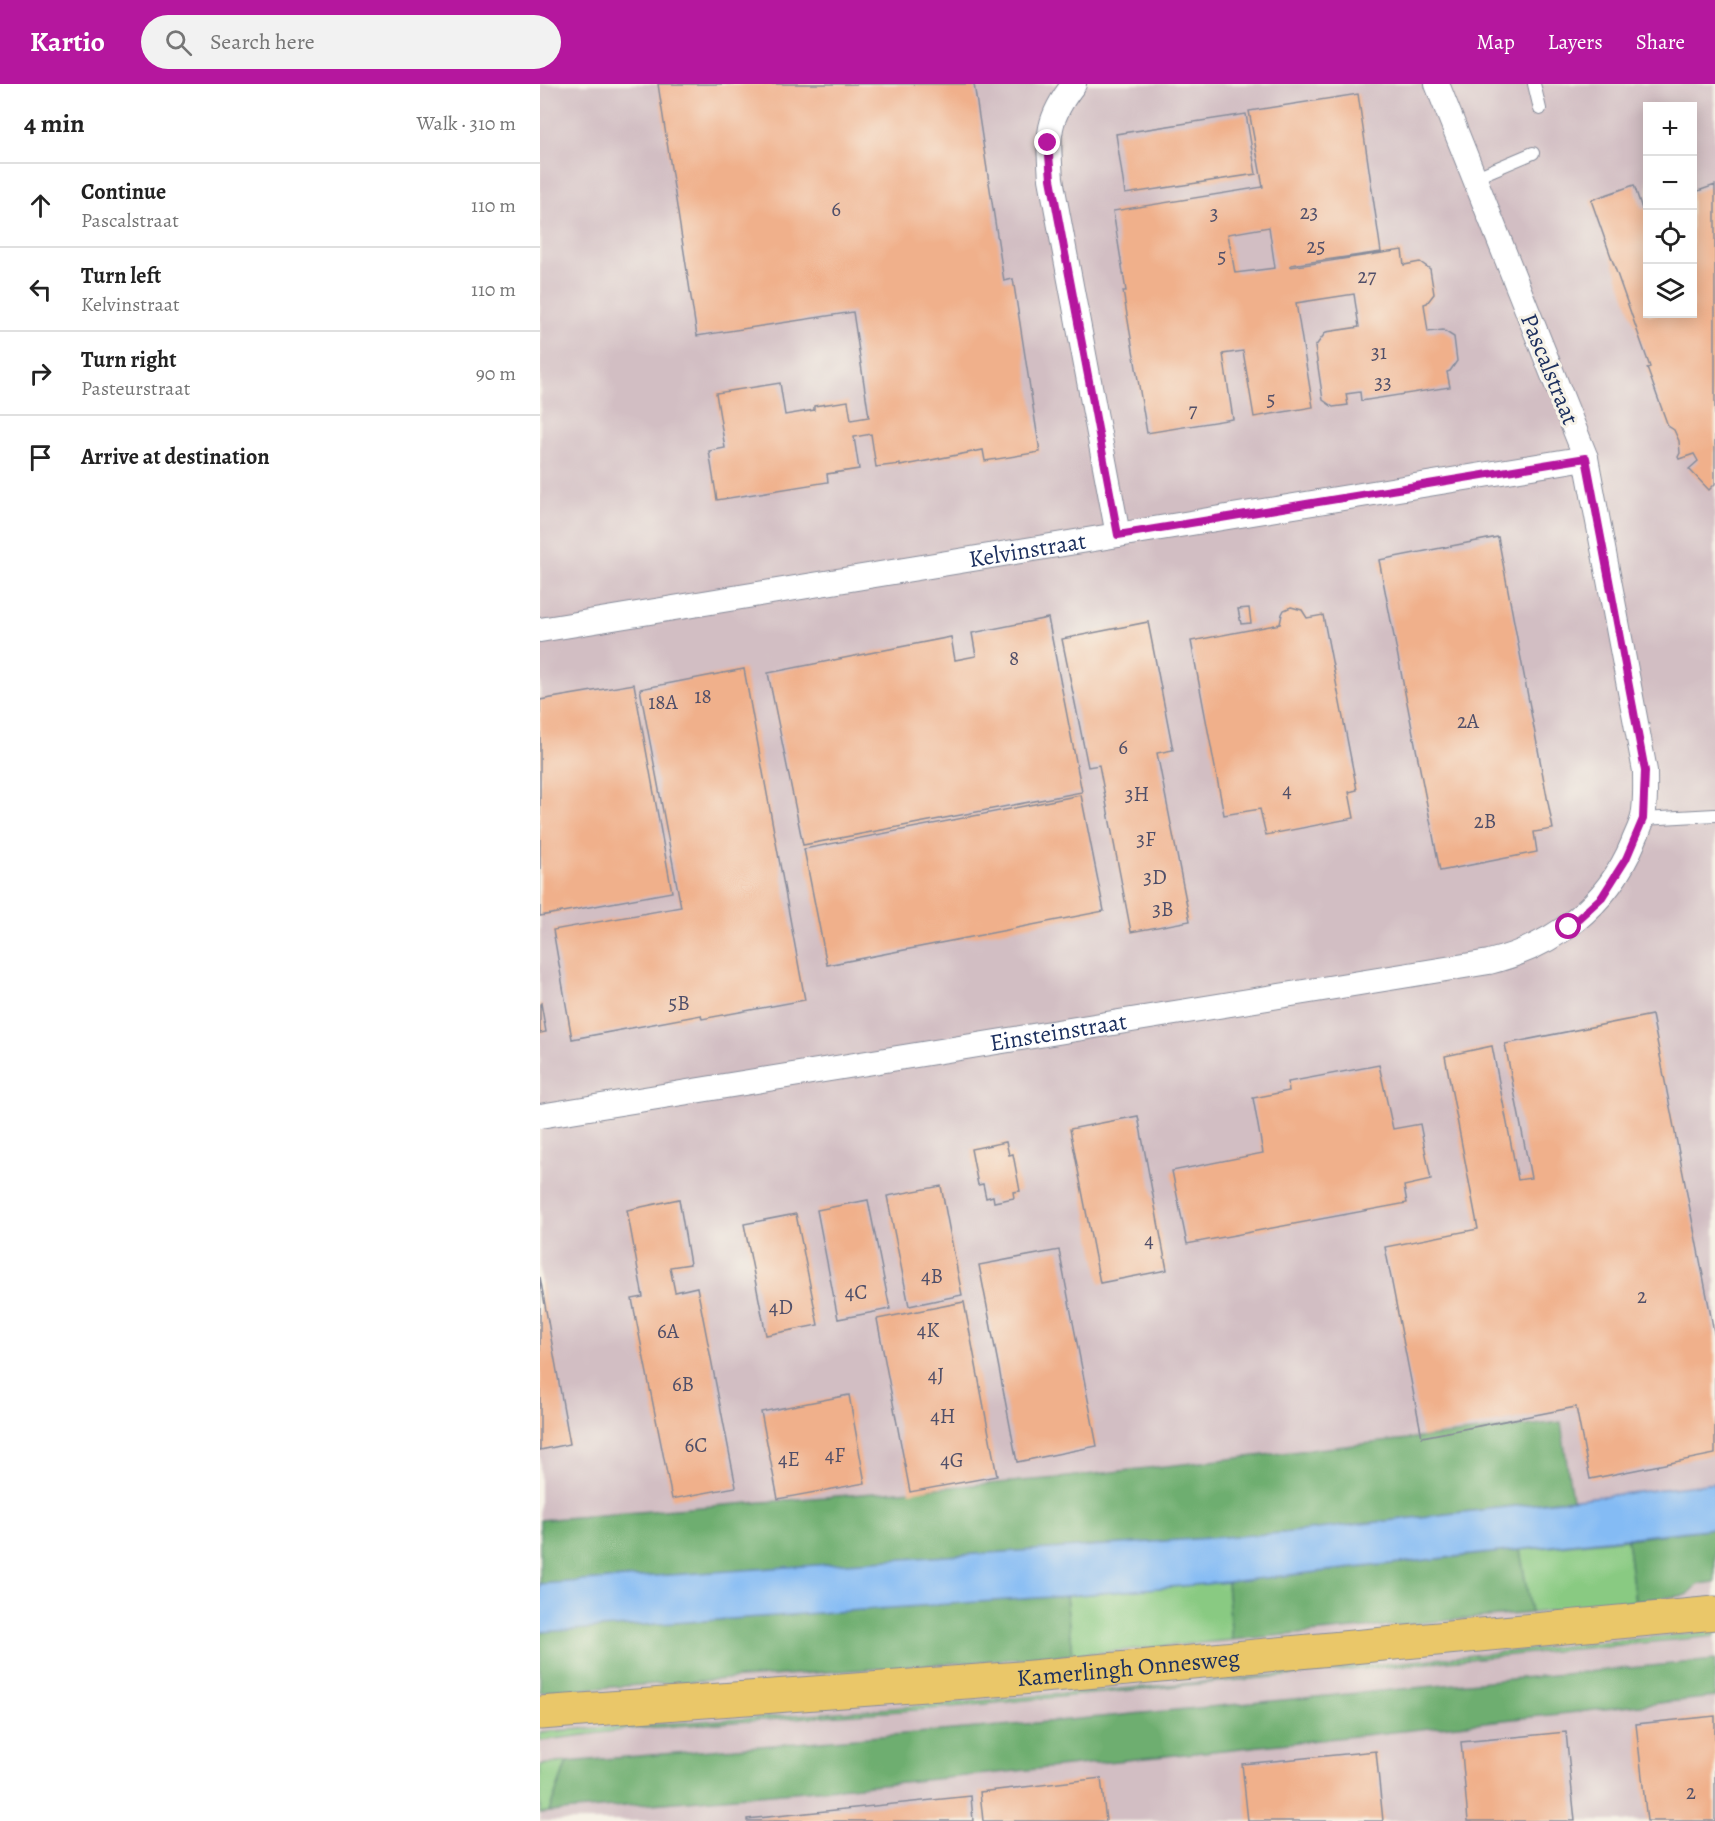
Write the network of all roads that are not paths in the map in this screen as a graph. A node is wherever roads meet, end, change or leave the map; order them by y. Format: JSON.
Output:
{"nodes":[{"id":1,"x":1074,"y":84,"type":"edge"},
{"id":2,"x":1437,"y":84,"type":"edge"},
{"id":3,"x":1534,"y":84,"type":"edge"},
{"id":4,"x":1540,"y":109,"type":"dead end"},
{"id":5,"x":1533,"y":153,"type":"dead end"},
{"id":6,"x":1474,"y":178,"type":"junction"},
{"id":7,"x":1586,"y":458,"type":"junction"},
{"id":8,"x":1118,"y":535,"type":"junction"},
{"id":9,"x":540,"y":630,"type":"edge"},
{"id":10,"x":1715,"y":815,"type":"edge"},
{"id":11,"x":1643,"y":819,"type":"junction"},
{"id":12,"x":1569,"y":927,"type":"joint"},
{"id":13,"x":540,"y":1116,"type":"edge"},
{"id":14,"x":1715,"y":1613,"type":"edge"},
{"id":15,"x":540,"y":1713,"type":"edge"}],
"edges":[{"from":1,"to":8,"type":"street"},
{"from":2,"to":6,"type":"street","name":"Pascalstraat"},
{"from":3,"to":4,"type":"lane"},
{"from":5,"to":6,"type":"lane"},
{"from":6,"to":7,"type":"street","name":"Pascalstraat"},
{"from":7,"to":8,"type":"street","name":"Kelvinstraat"},
{"from":7,"to":11,"type":"street","name":"Pascalstraat"},
{"from":8,"to":9,"type":"street","name":"Kelvinstraat"},
{"from":10,"to":11,"type":"lane"},
{"from":11,"to":12,"type":"street","name":"Pascalstraat"},
{"from":12,"to":13,"type":"street","name":"Einsteinstraat"},
{"from":14,"to":15,"type":"main road","name":"Kamerlingh Onnesweg"}]}
